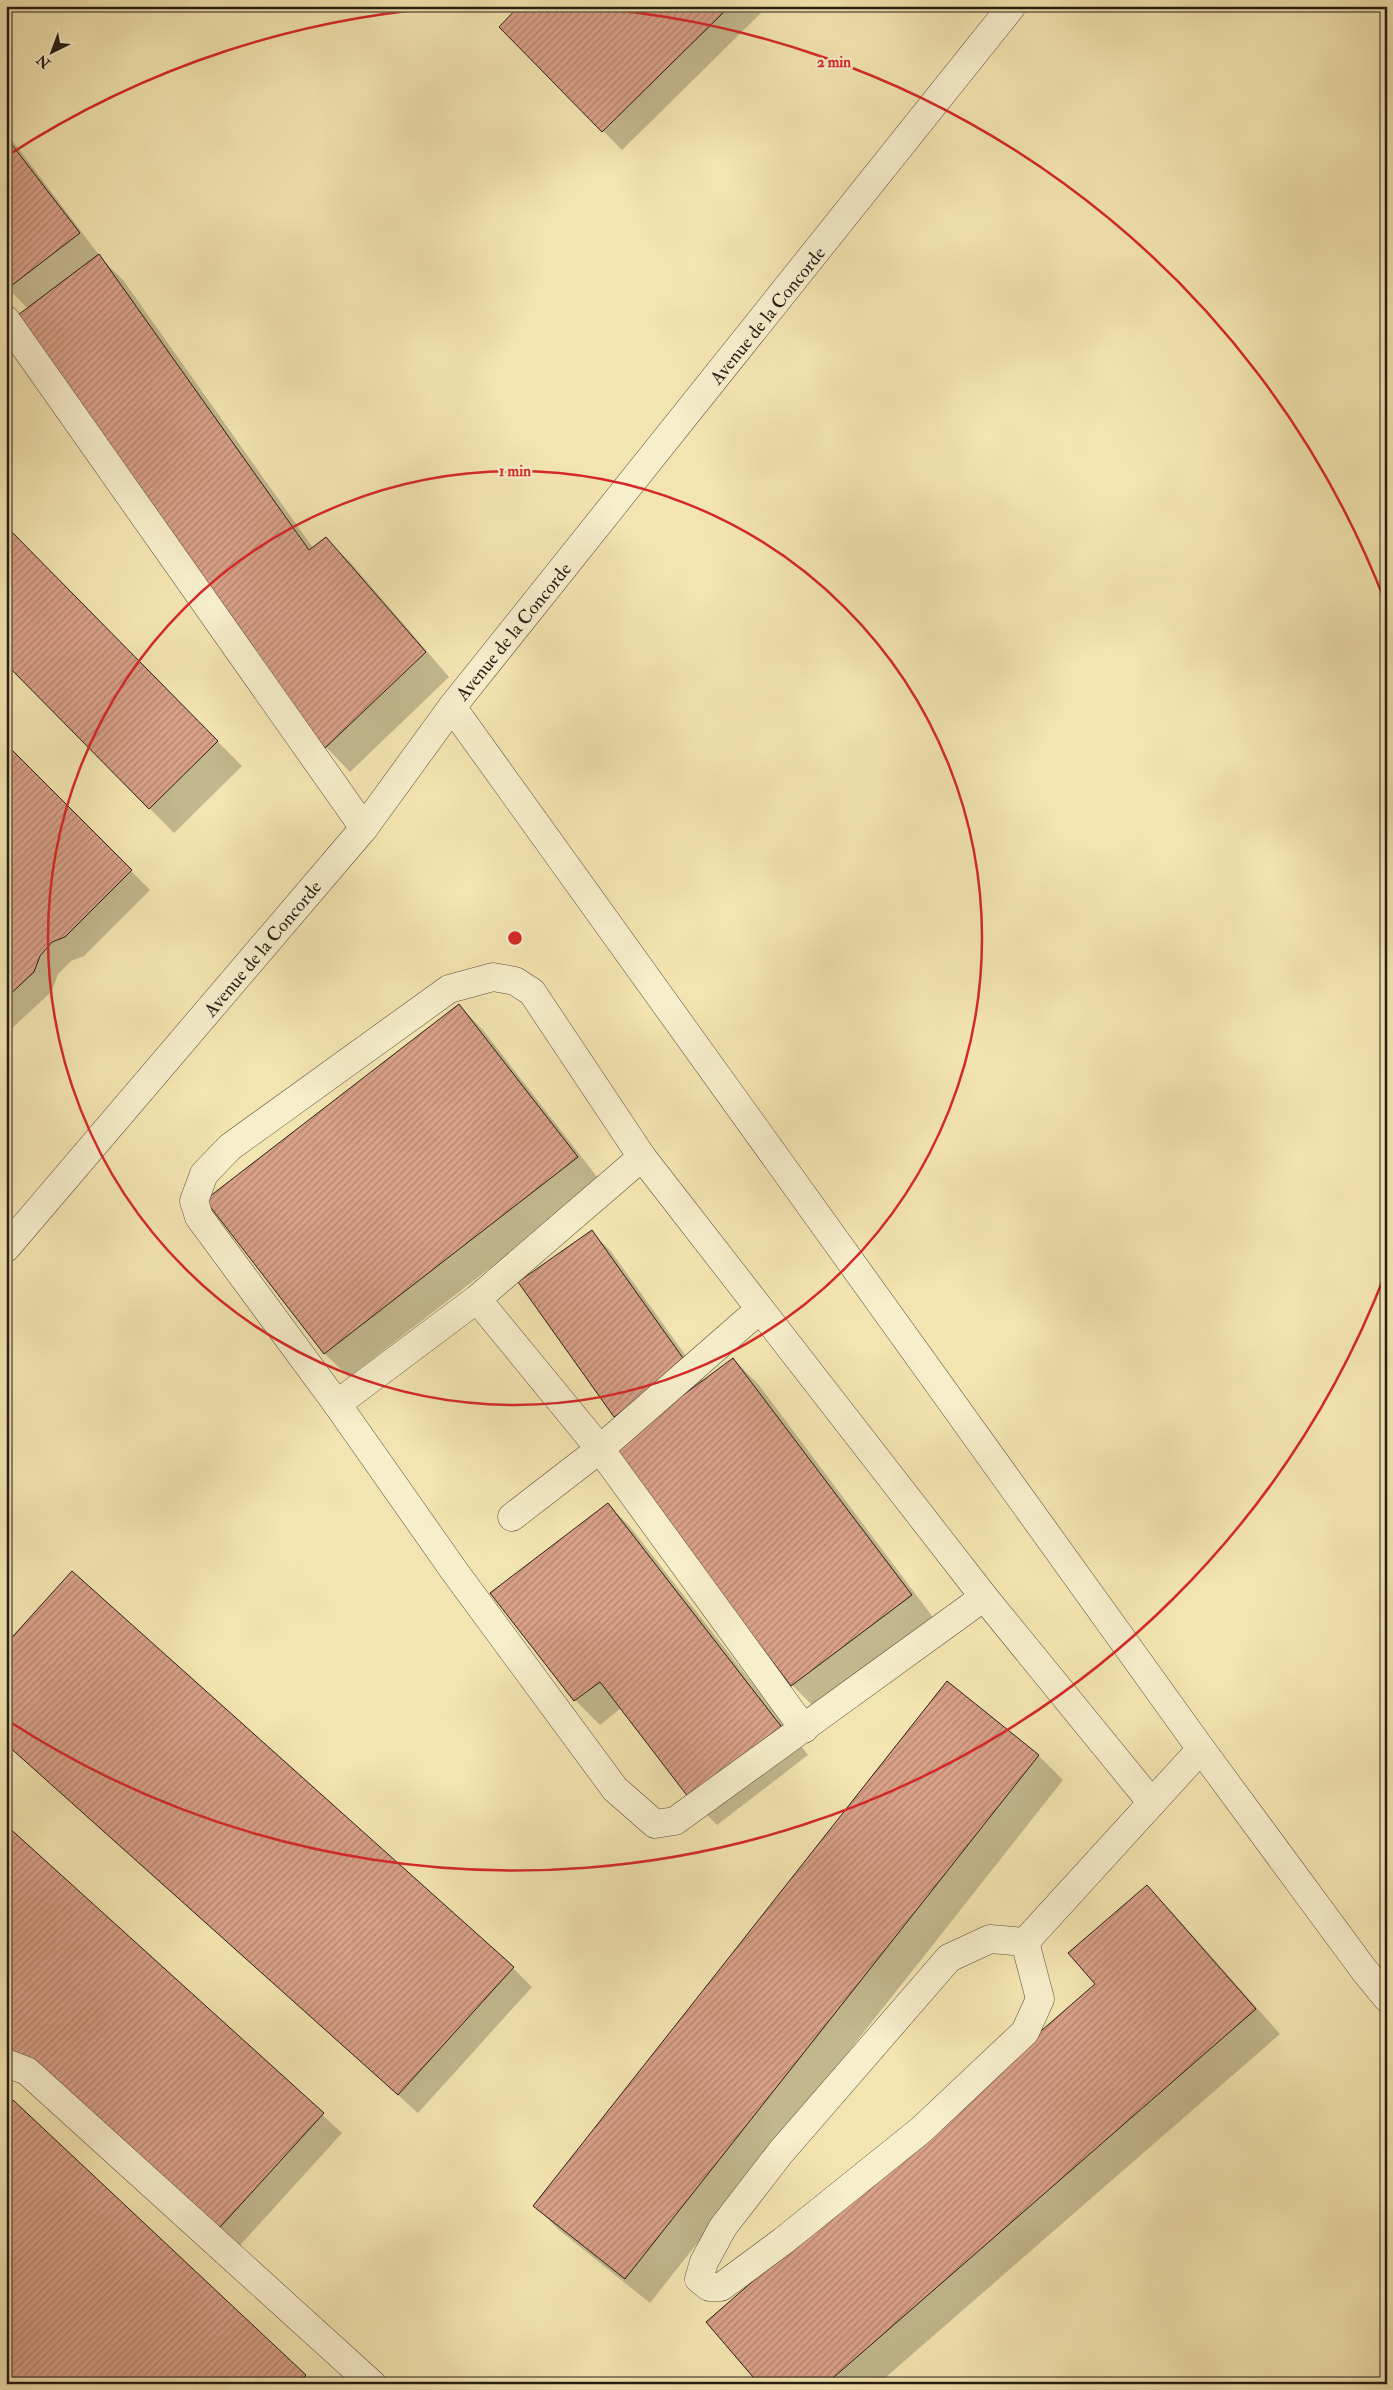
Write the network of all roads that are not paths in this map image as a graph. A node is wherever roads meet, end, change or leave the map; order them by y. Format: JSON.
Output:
{"nodes":[{"id":1,"x":1012,"y":6,"type":"edge"},
{"id":2,"x":6,"y":320,"type":"edge"},
{"id":3,"x":452,"y":707,"type":"junction"},
{"id":4,"x":364,"y":828,"type":"junction"},
{"id":5,"x":642,"y":1158,"type":"junction"},
{"id":6,"x":6,"y":1248,"type":"edge"},
{"id":7,"x":476,"y":1298,"type":"junction"},
{"id":8,"x":759,"y":1310,"type":"junction"},
{"id":9,"x":337,"y":1404,"type":"junction"},
{"id":10,"x":600,"y":1449,"type":"junction"},
{"id":11,"x":512,"y":1517,"type":"dead end"},
{"id":12,"x":984,"y":1598,"type":"junction"},
{"id":13,"x":804,"y":1729,"type":"junction"},
{"id":14,"x":1202,"y":1749,"type":"junction"},
{"id":15,"x":1152,"y":1803,"type":"junction"},
{"id":16,"x":1025,"y":1942,"type":"junction"},
{"id":17,"x":1387,"y":1998,"type":"edge"},
{"id":18,"x":6,"y":2063,"type":"edge"},
{"id":19,"x":372,"y":2384,"type":"edge"}],
"edges":[{"from":1,"to":3,"type":"street","name":"Avenue de la Concorde"},
{"from":2,"to":4,"type":"street"},
{"from":3,"to":4,"type":"street","name":"Avenue de la Concorde"},
{"from":3,"to":14,"type":"street"},
{"from":4,"to":6,"type":"street","name":"Avenue de la Concorde"},
{"from":5,"to":7,"type":"street"},
{"from":5,"to":8,"type":"street"},
{"from":5,"to":9,"type":"street"},
{"from":7,"to":9,"type":"street"},
{"from":7,"to":10,"type":"street"},
{"from":8,"to":10,"type":"street"},
{"from":8,"to":12,"type":"street"},
{"from":9,"to":13,"type":"street"},
{"from":10,"to":11,"type":"street"},
{"from":10,"to":13,"type":"street"},
{"from":12,"to":13,"type":"street"},
{"from":12,"to":15,"type":"street"},
{"from":14,"to":15,"type":"street"},
{"from":14,"to":17,"type":"street"},
{"from":15,"to":16,"type":"street"},
{"from":16,"to":16,"type":"street"},
{"from":18,"to":19,"type":"street"}]}
